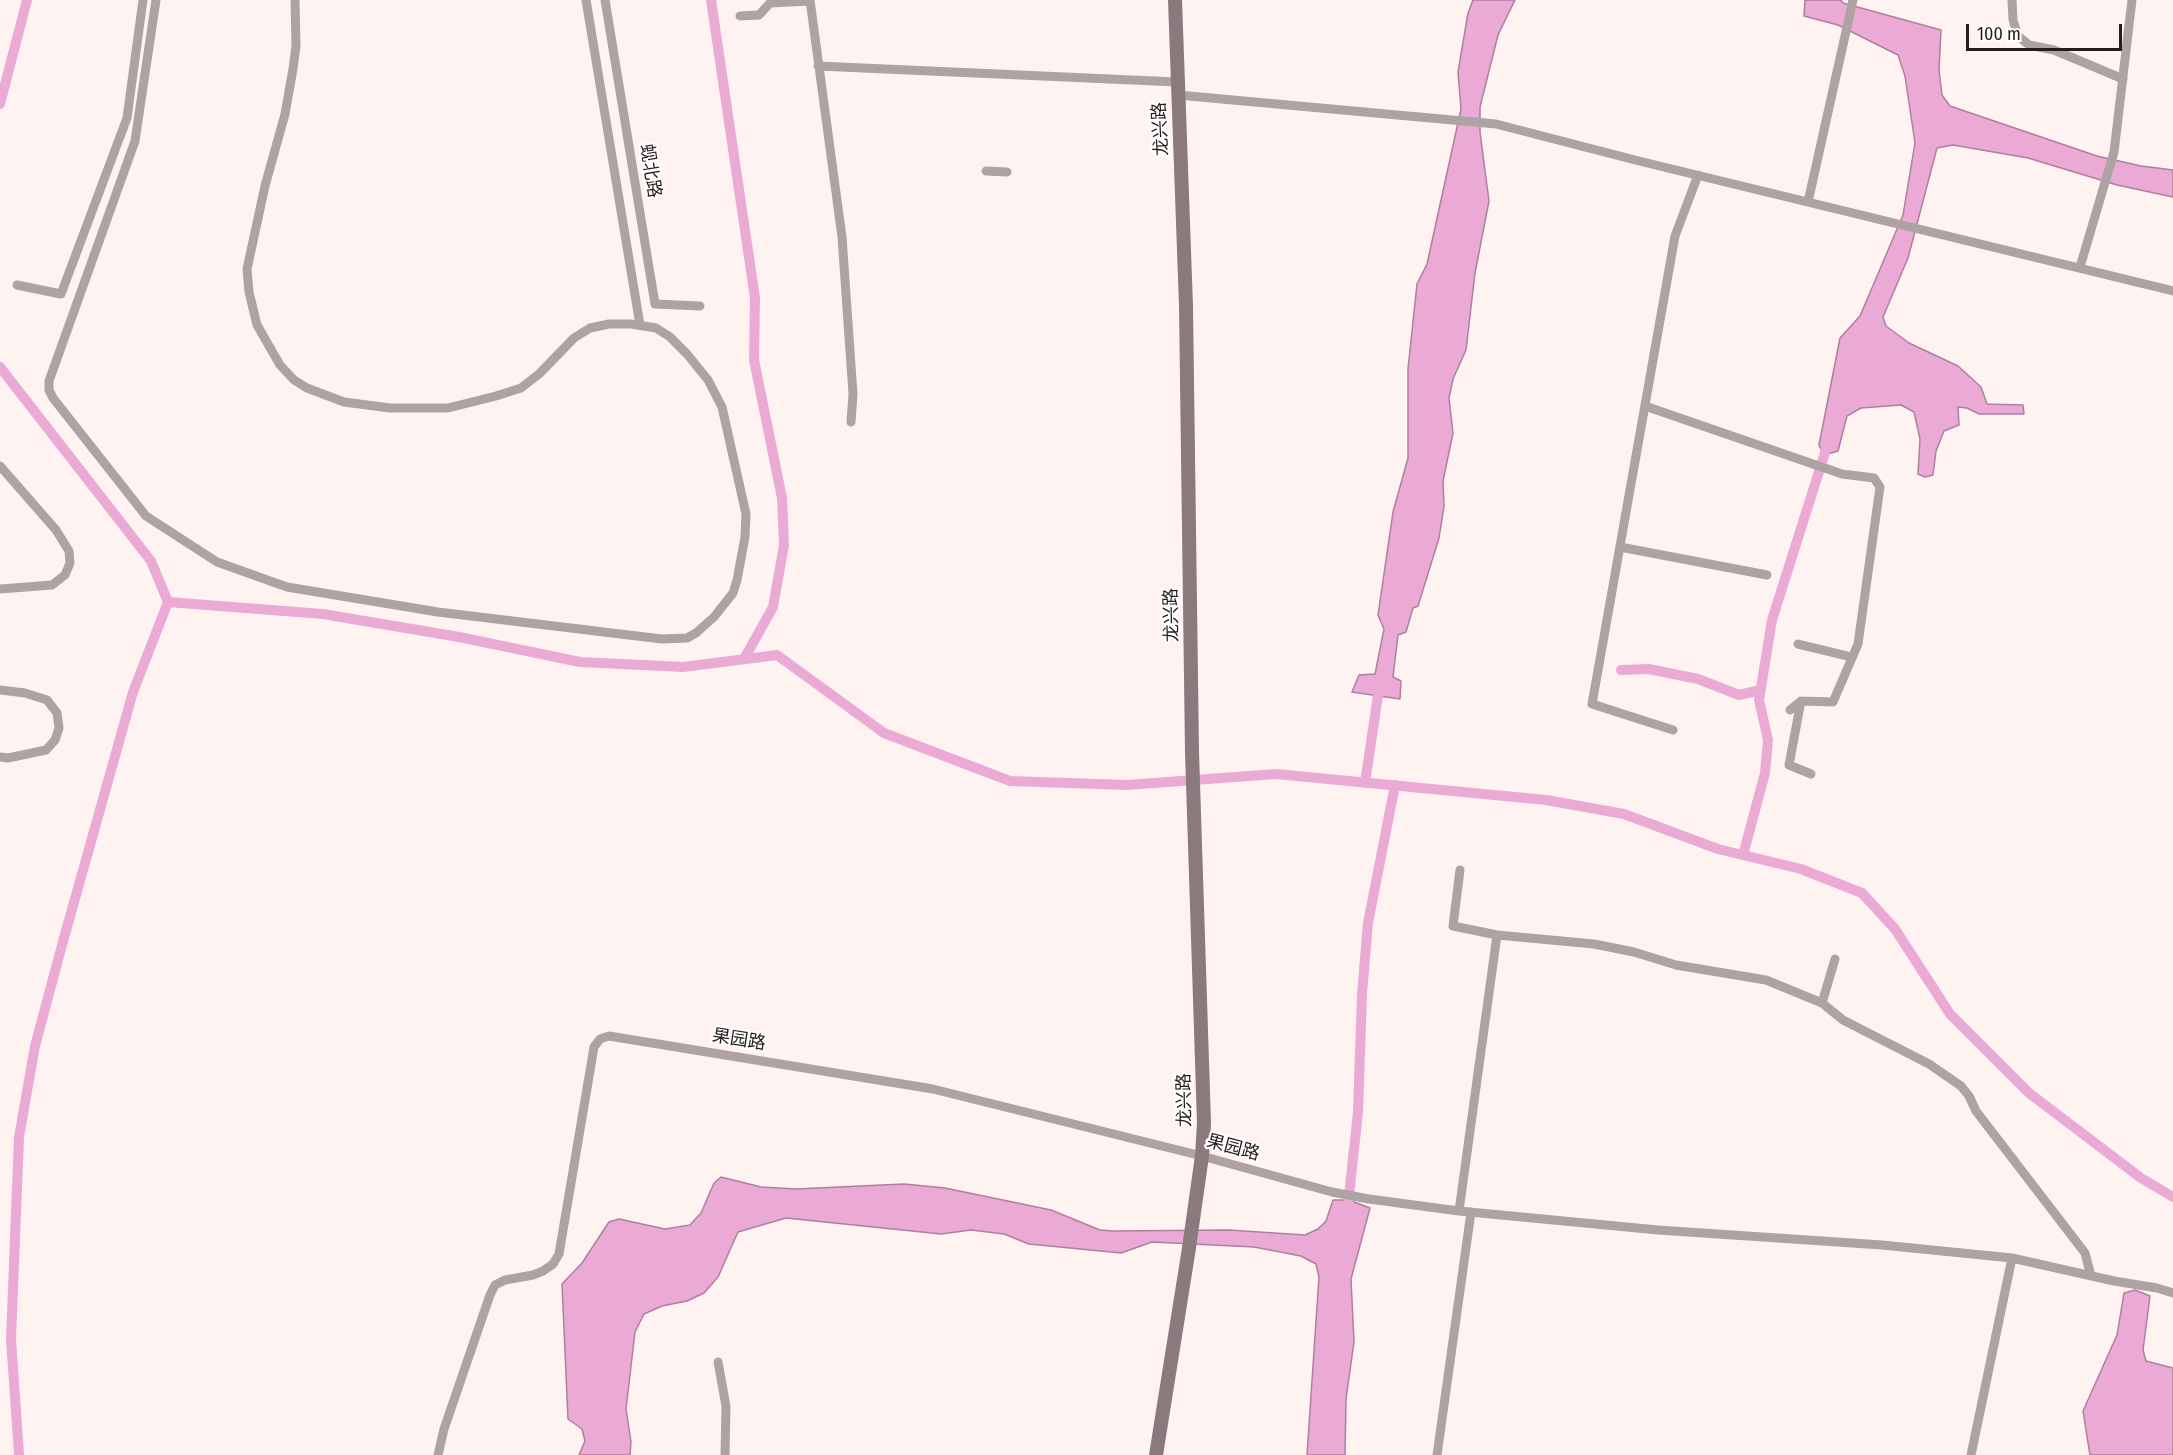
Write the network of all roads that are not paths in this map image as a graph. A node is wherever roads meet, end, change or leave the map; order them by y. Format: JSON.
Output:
{"nodes":[{"id":1,"x":142,"y":0,"type":"edge"},
{"id":2,"x":156,"y":0,"type":"edge"},
{"id":3,"x":296,"y":0,"type":"edge"},
{"id":4,"x":586,"y":0,"type":"edge"},
{"id":5,"x":605,"y":0,"type":"edge"},
{"id":6,"x":810,"y":0,"type":"edge"},
{"id":7,"x":1175,"y":0,"type":"edge"},
{"id":8,"x":1853,"y":0,"type":"edge"},
{"id":9,"x":2012,"y":0,"type":"edge"},
{"id":10,"x":2132,"y":0,"type":"edge"},
{"id":11,"x":740,"y":16,"type":"dead end"},
{"id":12,"x":818,"y":66,"type":"junction"},
{"id":13,"x":2123,"y":79,"type":"junction"},
{"id":14,"x":1178,"y":88,"type":"junction"},
{"id":15,"x":986,"y":171,"type":"dead end"},
{"id":16,"x":1007,"y":172,"type":"dead end"},
{"id":17,"x":1698,"y":175,"type":"junction"},
{"id":18,"x":1808,"y":202,"type":"junction"},
{"id":19,"x":2080,"y":267,"type":"junction"},
{"id":20,"x":17,"y":285,"type":"dead end"},
{"id":21,"x":2173,"y":291,"type":"edge"},
{"id":22,"x":700,"y":306,"type":"dead end"},
{"id":23,"x":640,"y":324,"type":"junction"},
{"id":24,"x":1645,"y":406,"type":"junction"},
{"id":25,"x":850,"y":422,"type":"dead end"},
{"id":26,"x":0,"y":466,"type":"edge"},
{"id":27,"x":1620,"y":547,"type":"junction"},
{"id":28,"x":1767,"y":575,"type":"dead end"},
{"id":29,"x":0,"y":589,"type":"edge"},
{"id":30,"x":1798,"y":644,"type":"dead end"},
{"id":31,"x":1852,"y":657,"type":"junction"},
{"id":32,"x":0,"y":690,"type":"edge"},
{"id":33,"x":1801,"y":701,"type":"junction"},
{"id":34,"x":1790,"y":710,"type":"dead end"},
{"id":35,"x":1673,"y":730,"type":"dead end"},
{"id":36,"x":0,"y":757,"type":"edge"},
{"id":37,"x":1811,"y":774,"type":"dead end"},
{"id":38,"x":1460,"y":870,"type":"dead end"},
{"id":39,"x":1497,"y":935,"type":"junction"},
{"id":40,"x":1834,"y":959,"type":"dead end"},
{"id":41,"x":1822,"y":1003,"type":"junction"},
{"id":42,"x":1202,"y":1156,"type":"junction"},
{"id":43,"x":1459,"y":1211,"type":"junction"},
{"id":44,"x":1471,"y":1212,"type":"junction"},
{"id":45,"x":2012,"y":1257,"type":"junction"},
{"id":46,"x":2091,"y":1276,"type":"junction"},
{"id":47,"x":2173,"y":1293,"type":"edge"},
{"id":48,"x":718,"y":1362,"type":"dead end"},
{"id":49,"x":438,"y":1455,"type":"edge"},
{"id":50,"x":725,"y":1455,"type":"edge"},
{"id":51,"x":1156,"y":1455,"type":"edge"},
{"id":52,"x":1437,"y":1455,"type":"edge"},
{"id":53,"x":1971,"y":1455,"type":"edge"}],
"edges":[{"from":1,"to":20,"type":"street"},
{"from":2,"to":23,"type":"street"},
{"from":3,"to":23,"type":"street"},
{"from":4,"to":23,"type":"street"},
{"from":5,"to":22,"type":"street","name":"蚬北路"},
{"from":6,"to":11,"type":"street"},
{"from":6,"to":12,"type":"street"},
{"from":7,"to":14,"type":"street","name":"龙兴路"},
{"from":8,"to":18,"type":"street"},
{"from":9,"to":13,"type":"street"},
{"from":10,"to":13,"type":"street"},
{"from":12,"to":14,"type":"street"},
{"from":12,"to":25,"type":"street"},
{"from":13,"to":19,"type":"street"},
{"from":14,"to":17,"type":"street"},
{"from":14,"to":42,"type":"street","name":"龙兴路"},
{"from":15,"to":16,"type":"street"},
{"from":17,"to":18,"type":"street"},
{"from":17,"to":24,"type":"street"},
{"from":18,"to":19,"type":"street"},
{"from":19,"to":21,"type":"street"},
{"from":24,"to":27,"type":"street"},
{"from":24,"to":31,"type":"street"},
{"from":26,"to":29,"type":"street"},
{"from":27,"to":28,"type":"street"},
{"from":27,"to":35,"type":"street"},
{"from":30,"to":31,"type":"street"},
{"from":31,"to":33,"type":"street"},
{"from":32,"to":36,"type":"street"},
{"from":33,"to":34,"type":"street"},
{"from":33,"to":37,"type":"street"},
{"from":38,"to":39,"type":"street"},
{"from":39,"to":41,"type":"street"},
{"from":39,"to":43,"type":"street"},
{"from":40,"to":41,"type":"street"},
{"from":41,"to":46,"type":"street"},
{"from":42,"to":43,"type":"street","name":"果园路"},
{"from":42,"to":49,"type":"street","name":"果园路"},
{"from":42,"to":51,"type":"street","name":"龙兴路"},
{"from":43,"to":44,"type":"street","name":"果园路"},
{"from":44,"to":45,"type":"street","name":"果园路"},
{"from":44,"to":52,"type":"street"},
{"from":45,"to":46,"type":"street","name":"果园路"},
{"from":45,"to":53,"type":"street"},
{"from":46,"to":47,"type":"street","name":"果园路"},
{"from":48,"to":50,"type":"street"}]}
